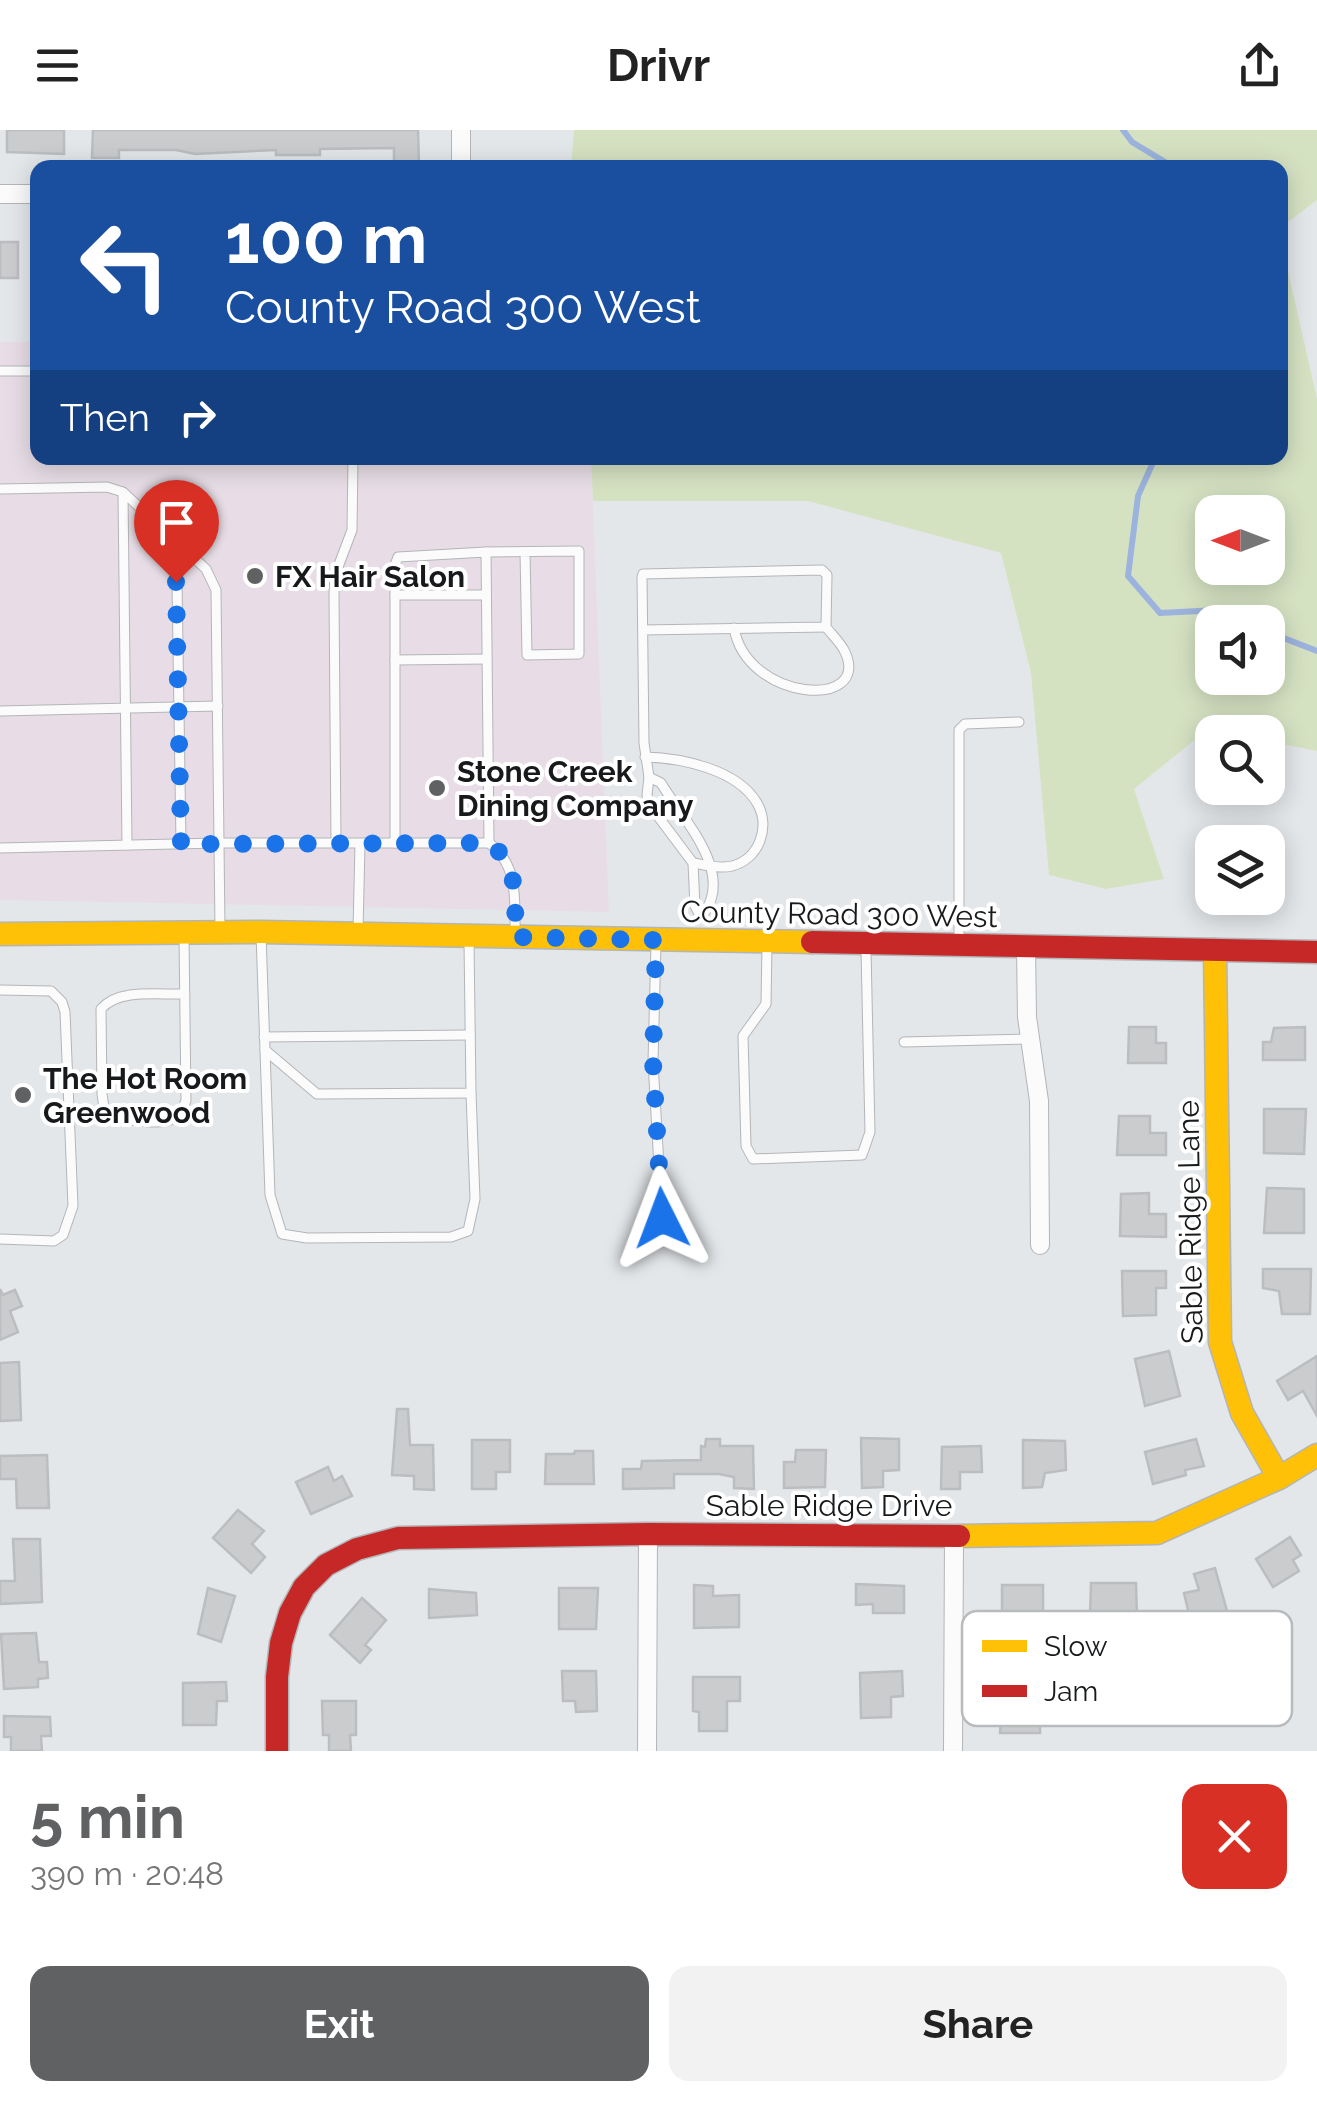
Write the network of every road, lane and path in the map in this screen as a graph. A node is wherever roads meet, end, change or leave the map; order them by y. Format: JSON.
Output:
{"nodes":[{"id":1,"x":461,"y":130,"type":"edge"},
{"id":2,"x":461,"y":160,"type":"edge"},
{"id":3,"x":0,"y":194,"type":"edge"},
{"id":4,"x":30,"y":194,"type":"edge"},
{"id":5,"x":0,"y":371,"type":"edge"},
{"id":6,"x":30,"y":371,"type":"edge"},
{"id":7,"x":352,"y":465,"type":"edge"},
{"id":8,"x":0,"y":489,"type":"edge"},
{"id":9,"x":123,"y":492,"type":"junction"},
{"id":10,"x":180,"y":544,"type":"junction"},
{"id":11,"x":486,"y":552,"type":"junction"},
{"id":12,"x":526,"y":552,"type":"junction"},
{"id":13,"x":394,"y":594,"type":"junction"},
{"id":14,"x":486,"y":595,"type":"junction"},
{"id":15,"x":826,"y":626,"type":"junction"},
{"id":16,"x":734,"y":628,"type":"junction"},
{"id":17,"x":643,"y":630,"type":"junction"},
{"id":18,"x":487,"y":659,"type":"junction"},
{"id":19,"x":394,"y":660,"type":"junction"},
{"id":20,"x":218,"y":706,"type":"junction"},
{"id":21,"x":177,"y":707,"type":"junction"},
{"id":22,"x":125,"y":708,"type":"junction"},
{"id":23,"x":0,"y":711,"type":"edge"},
{"id":24,"x":1019,"y":722,"type":"dead end"},
{"id":25,"x":645,"y":758,"type":"junction"},
{"id":26,"x":648,"y":777,"type":"junction"},
{"id":27,"x":489,"y":843,"type":"junction"},
{"id":28,"x":181,"y":844,"type":"junction"},
{"id":29,"x":219,"y":844,"type":"junction"},
{"id":30,"x":336,"y":844,"type":"junction"},
{"id":31,"x":360,"y":844,"type":"junction"},
{"id":32,"x":394,"y":844,"type":"junction"},
{"id":33,"x":127,"y":846,"type":"junction"},
{"id":34,"x":0,"y":848,"type":"edge"},
{"id":35,"x":693,"y":863,"type":"junction"},
{"id":36,"x":711,"y":866,"type":"junction"},
{"id":37,"x":701,"y":929,"type":"junction"},
{"id":38,"x":184,"y":932,"type":"junction"},
{"id":39,"x":220,"y":932,"type":"junction"},
{"id":40,"x":261,"y":932,"type":"junction"},
{"id":41,"x":0,"y":934,"type":"edge"},
{"id":42,"x":358,"y":934,"type":"junction"},
{"id":43,"x":468,"y":936,"type":"junction"},
{"id":44,"x":515,"y":937,"type":"junction"},
{"id":45,"x":656,"y":940,"type":"junction"},
{"id":46,"x":767,"y":942,"type":"junction"},
{"id":47,"x":866,"y":945,"type":"junction"},
{"id":48,"x":958,"y":946,"type":"junction"},
{"id":49,"x":1026,"y":948,"type":"junction"},
{"id":50,"x":1215,"y":950,"type":"junction"},
{"id":51,"x":1317,"y":952,"type":"edge"},
{"id":52,"x":0,"y":990,"type":"edge"},
{"id":53,"x":185,"y":994,"type":"junction"},
{"id":54,"x":470,"y":1035,"type":"junction"},
{"id":55,"x":264,"y":1037,"type":"junction"},
{"id":56,"x":1031,"y":1039,"type":"junction"},
{"id":57,"x":904,"y":1042,"type":"dead end"},
{"id":58,"x":265,"y":1050,"type":"junction"},
{"id":59,"x":471,"y":1093,"type":"junction"},
{"id":60,"x":662,"y":1218,"type":"dead end"},
{"id":61,"x":0,"y":1239,"type":"edge"},
{"id":62,"x":1040,"y":1246,"type":"dead end"},
{"id":63,"x":1317,"y":1454,"type":"edge"},
{"id":64,"x":1279,"y":1478,"type":"junction"},
{"id":65,"x":648,"y":1534,"type":"junction"},
{"id":66,"x":954,"y":1536,"type":"junction"},
{"id":67,"x":278,"y":1751,"type":"edge"},
{"id":68,"x":647,"y":1751,"type":"edge"},
{"id":69,"x":953,"y":1751,"type":"edge"}],
"edges":[{"from":1,"to":2,"type":"street"},
{"from":3,"to":4,"type":"street"},
{"from":5,"to":6,"type":"lane"},
{"from":7,"to":30,"type":"lane"},
{"from":8,"to":9,"type":"lane"},
{"from":9,"to":10,"type":"lane"},
{"from":9,"to":22,"type":"lane"},
{"from":10,"to":20,"type":"lane"},
{"from":10,"to":21,"type":"lane"},
{"from":11,"to":12,"type":"lane"},
{"from":11,"to":13,"type":"lane"},
{"from":11,"to":14,"type":"lane"},
{"from":12,"to":12,"type":"lane"},
{"from":13,"to":14,"type":"lane"},
{"from":13,"to":19,"type":"lane"},
{"from":14,"to":18,"type":"lane"},
{"from":15,"to":16,"type":"lane"},
{"from":15,"to":16,"type":"lane"},
{"from":15,"to":17,"type":"lane"},
{"from":16,"to":17,"type":"lane"},
{"from":17,"to":25,"type":"lane"},
{"from":18,"to":19,"type":"lane"},
{"from":18,"to":27,"type":"lane"},
{"from":19,"to":32,"type":"lane"},
{"from":20,"to":21,"type":"lane"},
{"from":20,"to":29,"type":"lane"},
{"from":21,"to":22,"type":"lane"},
{"from":21,"to":28,"type":"lane"},
{"from":22,"to":23,"type":"lane"},
{"from":22,"to":33,"type":"lane"},
{"from":24,"to":48,"type":"lane"},
{"from":25,"to":26,"type":"lane"},
{"from":25,"to":36,"type":"lane"},
{"from":26,"to":35,"type":"lane"},
{"from":26,"to":36,"type":"lane"},
{"from":27,"to":32,"type":"lane"},
{"from":27,"to":44,"type":"lane"},
{"from":28,"to":29,"type":"lane"},
{"from":28,"to":33,"type":"lane"},
{"from":29,"to":30,"type":"lane"},
{"from":29,"to":39,"type":"lane"},
{"from":30,"to":31,"type":"lane"},
{"from":31,"to":32,"type":"lane"},
{"from":31,"to":42,"type":"lane"},
{"from":33,"to":34,"type":"lane"},
{"from":35,"to":36,"type":"lane"},
{"from":35,"to":37,"type":"lane"},
{"from":36,"to":37,"type":"lane"},
{"from":37,"to":45,"type":"street","name":"County Road 300 West"},
{"from":37,"to":46,"type":"street","name":"County Road 300 West"},
{"from":38,"to":39,"type":"street","name":"County Road 300 West"},
{"from":38,"to":41,"type":"street","name":"County Road 300 West"},
{"from":38,"to":53,"type":"lane"},
{"from":39,"to":40,"type":"street","name":"County Road 300 West"},
{"from":40,"to":42,"type":"street","name":"County Road 300 West"},
{"from":40,"to":55,"type":"lane"},
{"from":42,"to":43,"type":"street","name":"County Road 300 West"},
{"from":43,"to":44,"type":"street","name":"County Road 300 West"},
{"from":43,"to":54,"type":"lane"},
{"from":44,"to":45,"type":"street","name":"County Road 300 West"},
{"from":45,"to":60,"type":"lane"},
{"from":46,"to":47,"type":"street","name":"County Road 300 West"},
{"from":46,"to":47,"type":"lane"},
{"from":47,"to":48,"type":"street","name":"County Road 300 West"},
{"from":48,"to":49,"type":"street","name":"County Road 300 West"},
{"from":49,"to":50,"type":"street","name":"County Road 300 West"},
{"from":49,"to":56,"type":"street"},
{"from":50,"to":51,"type":"street","name":"County Road 300 West"},
{"from":50,"to":64,"type":"street","name":"Sable Ridge Lane"},
{"from":52,"to":61,"type":"lane"},
{"from":53,"to":53,"type":"lane"},
{"from":54,"to":55,"type":"lane"},
{"from":54,"to":59,"type":"lane"},
{"from":55,"to":58,"type":"lane"},
{"from":56,"to":57,"type":"lane"},
{"from":56,"to":62,"type":"street"},
{"from":58,"to":59,"type":"lane"},
{"from":58,"to":59,"type":"lane"},
{"from":63,"to":64,"type":"street","name":"Sable Ridge Drive"},
{"from":64,"to":66,"type":"street","name":"Sable Ridge Drive"},
{"from":65,"to":66,"type":"street","name":"Sable Ridge Drive"},
{"from":65,"to":67,"type":"street","name":"Sable Ridge Drive"},
{"from":65,"to":68,"type":"street"},
{"from":66,"to":69,"type":"street"}]}
